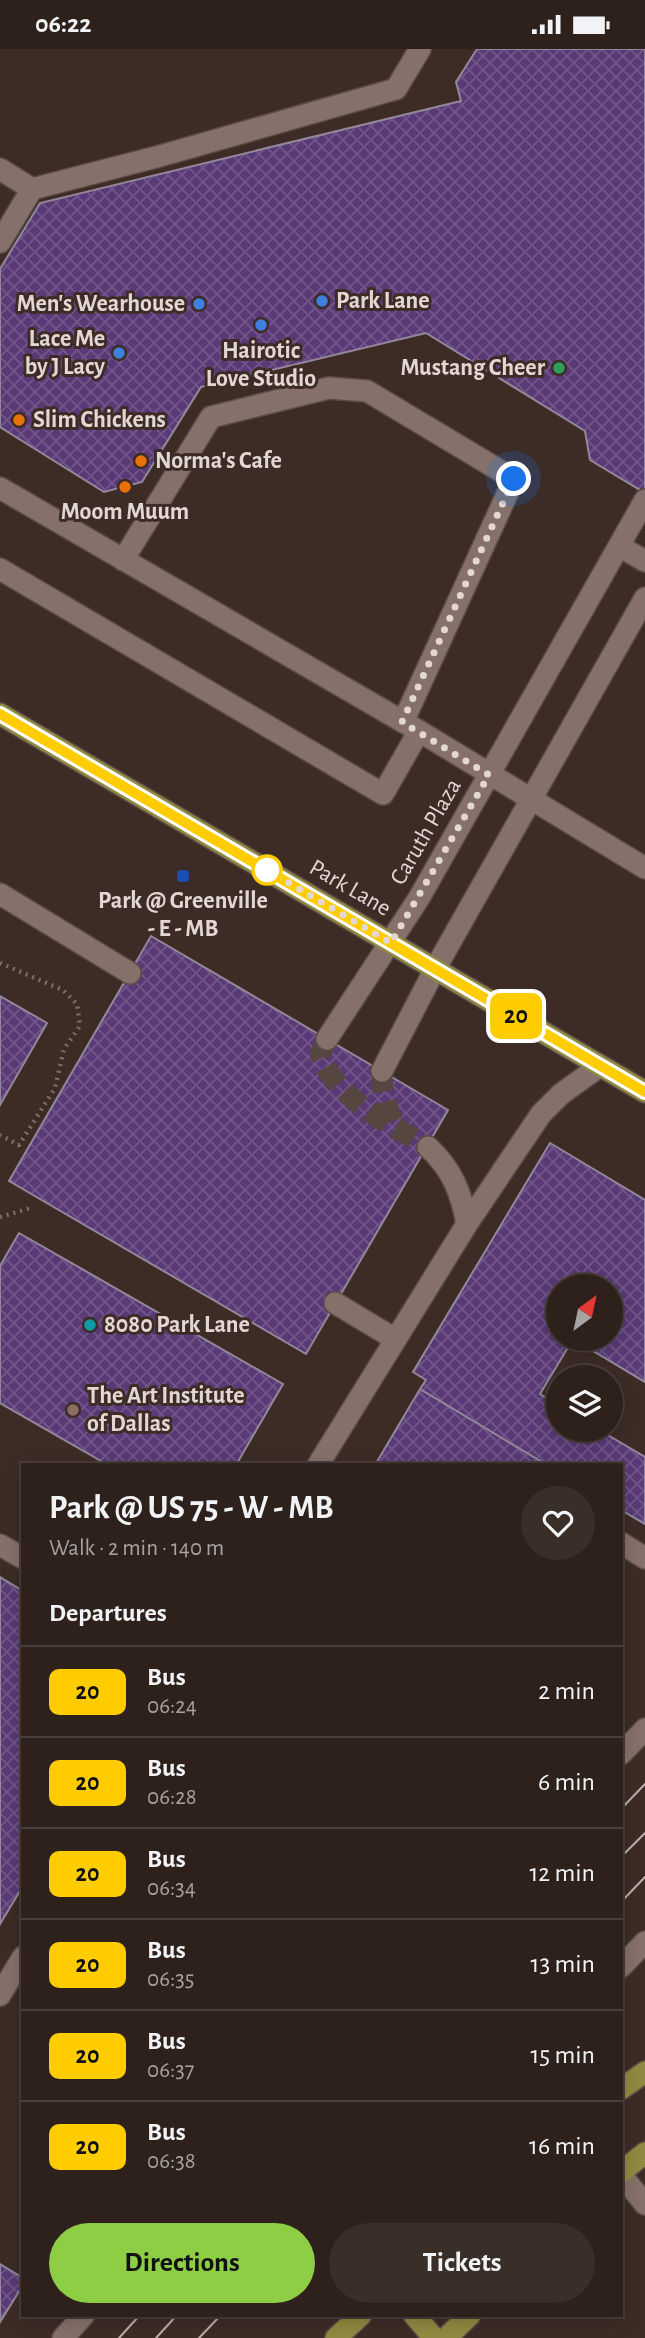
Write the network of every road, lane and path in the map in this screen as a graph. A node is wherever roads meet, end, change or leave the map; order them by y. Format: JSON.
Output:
{"nodes":[{"id":1,"x":420,"y":49,"type":"edge"},
{"id":2,"x":0,"y":169,"type":"edge"},
{"id":3,"x":32,"y":189,"type":"junction"},
{"id":4,"x":0,"y":242,"type":"edge"},
{"id":5,"x":0,"y":488,"type":"edge"},
{"id":6,"x":645,"y":500,"type":"edge"},
{"id":7,"x":619,"y":546,"type":"junction"},
{"id":8,"x":123,"y":560,"type":"junction"},
{"id":9,"x":645,"y":561,"type":"edge"},
{"id":10,"x":0,"y":569,"type":"edge"},
{"id":11,"x":645,"y":598,"type":"edge"},
{"id":12,"x":0,"y":714,"type":"edge"},
{"id":13,"x":411,"y":727,"type":"junction"},
{"id":14,"x":489,"y":775,"type":"junction"},
{"id":15,"x":531,"y":800,"type":"junction"},
{"id":16,"x":645,"y":868,"type":"edge"},
{"id":17,"x":0,"y":894,"type":"edge"},
{"id":18,"x":391,"y":943,"type":"junction"},
{"id":19,"x":0,"y":963,"type":"edge"},
{"id":20,"x":435,"y":969,"type":"junction"},
{"id":21,"x":130,"y":973,"type":"dead end"},
{"id":22,"x":327,"y":1039,"type":"tunnel mouth"},
{"id":23,"x":600,"y":1066,"type":"junction"},
{"id":24,"x":382,"y":1071,"type":"tunnel mouth"},
{"id":25,"x":645,"y":1092,"type":"edge"},
{"id":26,"x":0,"y":1135,"type":"edge"},
{"id":27,"x":428,"y":1147,"type":"tunnel mouth"},
{"id":28,"x":31,"y":1208,"type":"dead end"},
{"id":29,"x":0,"y":1217,"type":"edge"},
{"id":30,"x":467,"y":1224,"type":"junction"},
{"id":31,"x":335,"y":1303,"type":"dead end"},
{"id":32,"x":395,"y":1339,"type":"junction"},
{"id":33,"x":319,"y":1463,"type":"edge"},
{"id":34,"x":623,"y":1544,"type":"edge"},
{"id":35,"x":0,"y":1545,"type":"edge"},
{"id":36,"x":21,"y":1557,"type":"edge"},
{"id":37,"x":645,"y":1557,"type":"edge"},
{"id":38,"x":645,"y":1729,"type":"edge"},
{"id":39,"x":623,"y":1752,"type":"edge"},
{"id":40,"x":645,"y":1942,"type":"edge"},
{"id":41,"x":21,"y":1960,"type":"edge"},
{"id":42,"x":623,"y":1965,"type":"edge"},
{"id":43,"x":0,"y":1995,"type":"edge"},
{"id":44,"x":645,"y":2072,"type":"edge"},
{"id":45,"x":623,"y":2088,"type":"edge"},
{"id":46,"x":645,"y":2153,"type":"edge"},
{"id":47,"x":623,"y":2172,"type":"edge"},
{"id":48,"x":623,"y":2176,"type":"edge"},
{"id":49,"x":645,"y":2204,"type":"edge"},
{"id":50,"x":82,"y":2317,"type":"edge"},
{"id":51,"x":359,"y":2317,"type":"edge"},
{"id":52,"x":416,"y":2317,"type":"edge"},
{"id":53,"x":468,"y":2317,"type":"edge"},
{"id":54,"x":63,"y":2338,"type":"edge"},
{"id":55,"x":336,"y":2338,"type":"edge"},
{"id":56,"x":434,"y":2338,"type":"edge"},
{"id":57,"x":446,"y":2338,"type":"edge"}],
"edges":[{"from":1,"to":3,"type":"street"},
{"from":2,"to":3,"type":"street"},
{"from":3,"to":4,"type":"street"},
{"from":5,"to":8,"type":"street"},
{"from":6,"to":7,"type":"street","name":"Caruth Plaza"},
{"from":7,"to":9,"type":"street"},
{"from":7,"to":14,"type":"street","name":"Caruth Plaza"},
{"from":8,"to":13,"type":"street"},
{"from":8,"to":13,"type":"street"},
{"from":10,"to":13,"type":"street"},
{"from":11,"to":15,"type":"street"},
{"from":12,"to":18,"type":"main road","name":"Park Lane"},
{"from":13,"to":14,"type":"street"},
{"from":14,"to":15,"type":"street"},
{"from":14,"to":18,"type":"street","name":"Caruth Plaza"},
{"from":15,"to":16,"type":"street"},
{"from":15,"to":20,"type":"street"},
{"from":17,"to":21,"type":"street"},
{"from":18,"to":20,"type":"main road","name":"Park Lane"},
{"from":18,"to":22,"type":"street","name":"Caruth Plaza"},
{"from":19,"to":26,"type":"path"},
{"from":20,"to":23,"type":"main road","name":"Park Lane"},
{"from":20,"to":24,"type":"street"},
{"from":23,"to":25,"type":"main road","name":"Park Lane"},
{"from":23,"to":30,"type":"street"},
{"from":27,"to":30,"type":"street"},
{"from":28,"to":29,"type":"path"},
{"from":30,"to":32,"type":"street"},
{"from":31,"to":32,"type":"street"},
{"from":32,"to":33,"type":"street"},
{"from":34,"to":37,"type":"street"},
{"from":35,"to":36,"type":"street"},
{"from":38,"to":39,"type":"street"},
{"from":40,"to":42,"type":"street"},
{"from":41,"to":43,"type":"street"},
{"from":44,"to":45,"type":"main road"},
{"from":46,"to":47,"type":"main road"},
{"from":48,"to":49,"type":"street"},
{"from":50,"to":54,"type":"street"},
{"from":51,"to":55,"type":"main road"},
{"from":52,"to":56,"type":"main road"},
{"from":53,"to":57,"type":"main road"}]}
